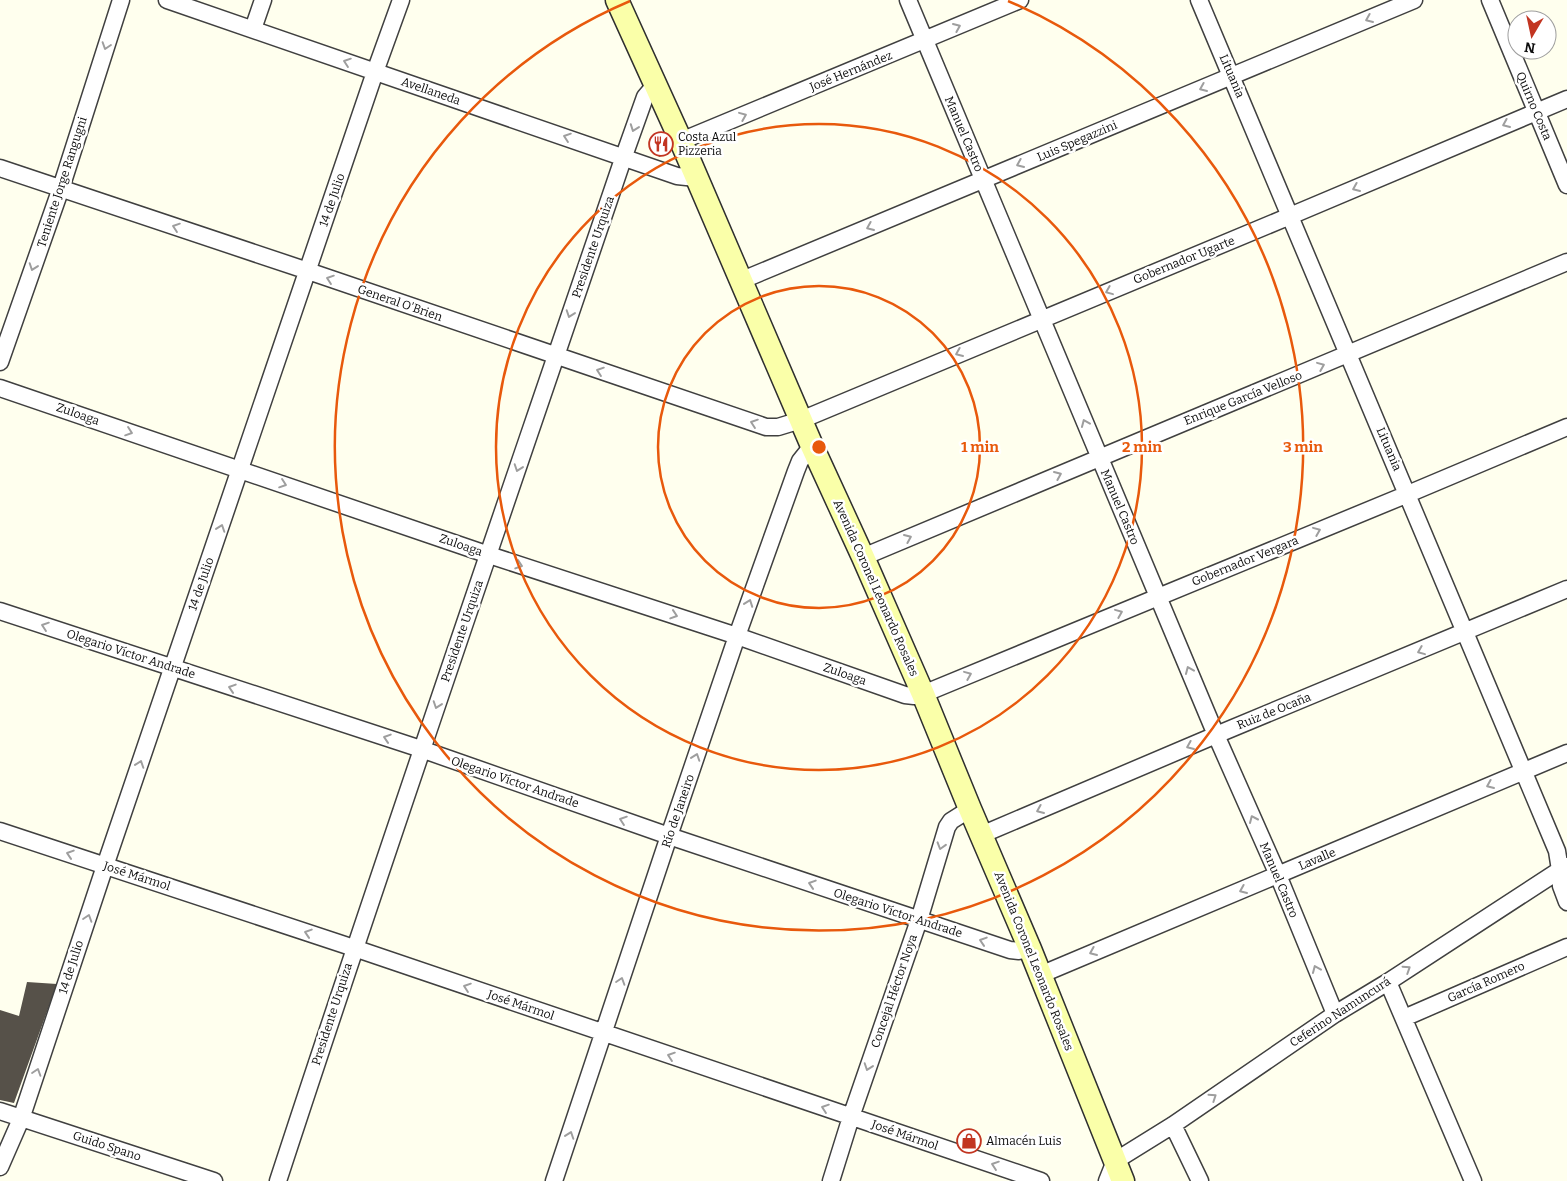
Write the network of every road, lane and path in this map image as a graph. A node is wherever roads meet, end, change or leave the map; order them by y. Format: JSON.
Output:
{"nodes":[{"id":1,"x":120,"y":0,"type":"edge"},
{"id":2,"x":167,"y":0,"type":"edge"},
{"id":3,"x":263,"y":0,"type":"edge"},
{"id":4,"x":401,"y":0,"type":"edge"},
{"id":5,"x":617,"y":0,"type":"edge"},
{"id":6,"x":908,"y":0,"type":"edge"},
{"id":7,"x":1020,"y":0,"type":"edge"},
{"id":8,"x":1199,"y":0,"type":"edge"},
{"id":9,"x":1414,"y":0,"type":"edge"},
{"id":10,"x":1490,"y":0,"type":"edge"},
{"id":11,"x":253,"y":29,"type":"junction"},
{"id":12,"x":925,"y":41,"type":"junction"},
{"id":13,"x":375,"y":72,"type":"junction"},
{"id":14,"x":1232,"y":76,"type":"junction"},
{"id":15,"x":656,"y":84,"type":"junction"},
{"id":16,"x":1567,"y":99,"type":"edge"},
{"id":17,"x":1536,"y":111,"type":"junction"},
{"id":18,"x":681,"y":141,"type":"junction"},
{"id":19,"x":624,"y":156,"type":"junction"},
{"id":20,"x":0,"y":168,"type":"edge"},
{"id":21,"x":696,"y":178,"type":"junction"},
{"id":22,"x":984,"y":180,"type":"junction"},
{"id":23,"x":1567,"y":185,"type":"edge"},
{"id":24,"x":61,"y":188,"type":"junction"},
{"id":25,"x":1290,"y":216,"type":"junction"},
{"id":26,"x":1567,"y":262,"type":"edge"},
{"id":27,"x":308,"y":271,"type":"junction"},
{"id":28,"x":740,"y":281,"type":"junction"},
{"id":29,"x":1041,"y":319,"type":"junction"},
{"id":30,"x":1349,"y":355,"type":"junction"},
{"id":31,"x":556,"y":356,"type":"junction"},
{"id":32,"x":0,"y":362,"type":"edge"},
{"id":33,"x":0,"y":388,"type":"edge"},
{"id":34,"x":801,"y":420,"type":"junction"},
{"id":35,"x":1567,"y":427,"type":"edge"},
{"id":36,"x":812,"y":446,"type":"junction"},
{"id":37,"x":1099,"y":457,"type":"junction"},
{"id":38,"x":240,"y":470,"type":"junction"},
{"id":39,"x":1408,"y":494,"type":"junction"},
{"id":40,"x":489,"y":555,"type":"junction"},
{"id":41,"x":863,"y":557,"type":"junction"},
{"id":42,"x":1567,"y":589,"type":"edge"},
{"id":43,"x":1158,"y":597,"type":"junction"},
{"id":44,"x":0,"y":611,"type":"edge"},
{"id":45,"x":1466,"y":632,"type":"junction"},
{"id":46,"x":737,"y":636,"type":"junction"},
{"id":47,"x":173,"y":668,"type":"junction"},
{"id":48,"x":923,"y":694,"type":"junction"},
{"id":49,"x":1216,"y":735,"type":"junction"},
{"id":50,"x":421,"y":749,"type":"junction"},
{"id":51,"x":1567,"y":753,"type":"edge"},
{"id":52,"x":1525,"y":771,"type":"junction"},
{"id":53,"x":970,"y":810,"type":"junction"},
{"id":54,"x":0,"y":832,"type":"edge"},
{"id":55,"x":981,"y":835,"type":"junction"},
{"id":56,"x":669,"y":836,"type":"junction"},
{"id":57,"x":105,"y":866,"type":"junction"},
{"id":58,"x":1564,"y":868,"type":"edge"},
{"id":59,"x":1278,"y":876,"type":"junction"},
{"id":60,"x":1567,"y":902,"type":"edge"},
{"id":61,"x":919,"y":920,"type":"junction"},
{"id":62,"x":1567,"y":947,"type":"edge"},
{"id":63,"x":354,"y":948,"type":"junction"},
{"id":64,"x":1030,"y":950,"type":"junction"},
{"id":65,"x":1040,"y":975,"type":"junction"},
{"id":66,"x":1388,"y":982,"type":"junction"},
{"id":67,"x":1335,"y":1014,"type":"junction"},
{"id":68,"x":1404,"y":1018,"type":"junction"},
{"id":69,"x":604,"y":1033,"type":"junction"},
{"id":70,"x":0,"y":1111,"type":"edge"},
{"id":71,"x":851,"y":1117,"type":"junction"},
{"id":72,"x":21,"y":1119,"type":"junction"},
{"id":73,"x":1172,"y":1125,"type":"junction"},
{"id":74,"x":0,"y":1167,"type":"edge"},
{"id":75,"x":1115,"y":1174,"type":"edge"},
{"id":76,"x":214,"y":1181,"type":"edge"},
{"id":77,"x":278,"y":1181,"type":"edge"},
{"id":78,"x":554,"y":1181,"type":"edge"},
{"id":79,"x":830,"y":1181,"type":"edge"},
{"id":80,"x":1041,"y":1181,"type":"edge"},
{"id":81,"x":1200,"y":1181,"type":"edge"},
{"id":82,"x":1473,"y":1181,"type":"edge"}],
"edges":[{"from":1,"to":24,"type":"street","name":"Teniente Jorge Rangugni","one_way":true},
{"from":2,"to":11,"type":"street","name":"Avellaneda"},
{"from":3,"to":11,"type":"street"},
{"from":4,"to":13,"type":"street","name":"14 de Julio"},
{"from":5,"to":15,"type":"street","name":"Avenida Coronel Leonardo Rosales"},
{"from":6,"to":12,"type":"street","name":"Manuel Castro"},
{"from":12,"to":7,"type":"street","name":"José Hernández","one_way":true},
{"from":8,"to":14,"type":"street","name":"Lituania"},
{"from":9,"to":14,"type":"street","name":"Luis Spegazzini","one_way":true},
{"from":10,"to":17,"type":"street","name":"Quirno Costa"},
{"from":13,"to":11,"type":"street","name":"Avellaneda","one_way":true},
{"from":18,"to":12,"type":"street","name":"José Hernández","one_way":true},
{"from":12,"to":22,"type":"street","name":"Manuel Castro"},
{"from":19,"to":13,"type":"street","name":"Avellaneda","one_way":true},
{"from":13,"to":27,"type":"street","name":"14 de Julio"},
{"from":14,"to":22,"type":"street","name":"Luis Spegazzini","one_way":true},
{"from":14,"to":25,"type":"street","name":"Lituania"},
{"from":15,"to":18,"type":"street","name":"Avenida Coronel Leonardo Rosales"},
{"from":15,"to":19,"type":"street","name":"Presidente Urquiza","one_way":true},
{"from":16,"to":17,"type":"street","name":"Gobernador Ugarte"},
{"from":17,"to":23,"type":"street","name":"Quirno Costa"},
{"from":17,"to":25,"type":"street","name":"Gobernador Ugarte","one_way":true},
{"from":18,"to":21,"type":"street","name":"Avenida Coronel Leonardo Rosales"},
{"from":19,"to":21,"type":"street","name":"Avellaneda"},
{"from":19,"to":31,"type":"street","name":"Presidente Urquiza","one_way":true},
{"from":20,"to":24,"type":"street","name":"General O'Brien"},
{"from":21,"to":28,"type":"street","name":"Avenida Coronel Leonardo Rosales"},
{"from":22,"to":28,"type":"street","name":"Luis Spegazzini","one_way":true},
{"from":22,"to":29,"type":"street","name":"Manuel Castro"},
{"from":27,"to":24,"type":"street","name":"General O'Brien","one_way":true},
{"from":24,"to":32,"type":"street","name":"Teniente Jorge Rangugni","one_way":true},
{"from":25,"to":29,"type":"street","name":"Gobernador Ugarte","one_way":true},
{"from":25,"to":30,"type":"street","name":"Lituania"},
{"from":26,"to":30,"type":"street","name":"Enrique García Velloso"},
{"from":31,"to":27,"type":"street","name":"General O'Brien","one_way":true},
{"from":27,"to":38,"type":"street","name":"14 de Julio"},
{"from":28,"to":34,"type":"street","name":"Avenida Coronel Leonardo Rosales"},
{"from":29,"to":34,"type":"street","name":"Gobernador Ugarte","one_way":true},
{"from":37,"to":29,"type":"street","name":"Manuel Castro","one_way":true},
{"from":37,"to":30,"type":"street","name":"Enrique García Velloso","one_way":true},
{"from":30,"to":39,"type":"street","name":"Lituania"},
{"from":34,"to":31,"type":"street","name":"General O'Brien","one_way":true},
{"from":31,"to":40,"type":"street","name":"Presidente Urquiza","one_way":true},
{"from":33,"to":38,"type":"street","name":"Zuloaga","one_way":true},
{"from":34,"to":36,"type":"street","name":"Avenida Coronel Leonardo Rosales"},
{"from":35,"to":39,"type":"street","name":"Gobernador Vergara"},
{"from":36,"to":41,"type":"street","name":"Avenida Coronel Leonardo Rosales"},
{"from":46,"to":36,"type":"street","name":"Río de Janeiro","one_way":true},
{"from":41,"to":37,"type":"street","name":"Enrique García Velloso","one_way":true},
{"from":37,"to":43,"type":"street","name":"Manuel Castro"},
{"from":38,"to":40,"type":"street","name":"Zuloaga","one_way":true},
{"from":47,"to":38,"type":"street","name":"14 de Julio","one_way":true},
{"from":43,"to":39,"type":"street","name":"Gobernador Vergara","one_way":true},
{"from":39,"to":45,"type":"street","name":"Lituania"},
{"from":40,"to":46,"type":"street","name":"Zuloaga","one_way":true},
{"from":40,"to":50,"type":"street","name":"Presidente Urquiza","one_way":true},
{"from":41,"to":48,"type":"street","name":"Avenida Coronel Leonardo Rosales"},
{"from":42,"to":45,"type":"street","name":"Ruiz de Ocaña"},
{"from":48,"to":43,"type":"street","name":"Gobernador Vergara","one_way":true},
{"from":49,"to":43,"type":"street","name":"Manuel Castro","one_way":true},
{"from":47,"to":44,"type":"street","name":"Olegario Víctor Andrade","one_way":true},
{"from":45,"to":49,"type":"street","name":"Ruiz de Ocaña","one_way":true},
{"from":45,"to":52,"type":"street","name":"Lituania"},
{"from":46,"to":48,"type":"street","name":"Zuloaga"},
{"from":56,"to":46,"type":"street","name":"Río de Janeiro","one_way":true},
{"from":50,"to":47,"type":"street","name":"Olegario Víctor Andrade","one_way":true},
{"from":57,"to":47,"type":"street","name":"14 de Julio","one_way":true},
{"from":48,"to":53,"type":"street","name":"Avenida Coronel Leonardo Rosales"},
{"from":49,"to":55,"type":"street","name":"Ruiz de Ocaña","one_way":true},
{"from":59,"to":49,"type":"street","name":"Manuel Castro","one_way":true},
{"from":56,"to":50,"type":"street","name":"Olegario Víctor Andrade","one_way":true},
{"from":50,"to":63,"type":"street","name":"Presidente Urquiza"},
{"from":51,"to":52,"type":"street","name":"Lavalle"},
{"from":52,"to":58,"type":"street","name":"Lituania"},
{"from":52,"to":59,"type":"street","name":"Lavalle","one_way":true},
{"from":53,"to":55,"type":"street","name":"Avenida Coronel Leonardo Rosales"},
{"from":53,"to":61,"type":"street","name":"Concejal Héctor Noya","one_way":true},
{"from":57,"to":54,"type":"street","name":"José Mármol","one_way":true},
{"from":55,"to":64,"type":"street","name":"Avenida Coronel Leonardo Rosales"},
{"from":61,"to":56,"type":"street","name":"Olegario Víctor Andrade","one_way":true},
{"from":69,"to":56,"type":"street","name":"Río de Janeiro","one_way":true},
{"from":63,"to":57,"type":"street","name":"José Mármol","one_way":true},
{"from":72,"to":57,"type":"street","name":"14 de Julio","one_way":true},
{"from":58,"to":60,"type":"street","name":"Lituania"},
{"from":66,"to":58,"type":"street","name":"Ceferino Namuncurá","one_way":true},
{"from":59,"to":65,"type":"street","name":"Lavalle","one_way":true},
{"from":67,"to":59,"type":"street","name":"Manuel Castro","one_way":true},
{"from":64,"to":61,"type":"street","name":"Olegario Víctor Andrade","one_way":true},
{"from":61,"to":71,"type":"street","name":"Concejal Héctor Noya","one_way":true},
{"from":62,"to":68,"type":"street","name":"García Romero"},
{"from":69,"to":63,"type":"street","name":"José Mármol","one_way":true},
{"from":63,"to":77,"type":"street","name":"Presidente Urquiza"},
{"from":64,"to":65,"type":"street","name":"Avenida Coronel Leonardo Rosales"},
{"from":65,"to":75,"type":"street","name":"Avenida Coronel Leonardo Rosales"},
{"from":66,"to":67,"type":"street","name":"Ceferino Namuncurá"},
{"from":66,"to":68,"type":"street"},
{"from":73,"to":67,"type":"street","name":"Ceferino Namuncurá","one_way":true},
{"from":68,"to":82,"type":"street"},
{"from":71,"to":69,"type":"street","name":"José Mármol","one_way":true},
{"from":78,"to":69,"type":"street","name":"Río de Janeiro","one_way":true},
{"from":70,"to":72,"type":"street","name":"Guido Spano"},
{"from":71,"to":79,"type":"street","name":"Concejal Héctor Noya"},
{"from":80,"to":71,"type":"street","name":"José Mármol","one_way":true},
{"from":72,"to":74,"type":"street","name":"14 de Julio"},
{"from":72,"to":76,"type":"street","name":"Guido Spano"},
{"from":73,"to":75,"type":"street","name":"Ceferino Namuncurá"},
{"from":73,"to":81,"type":"street"}]}
